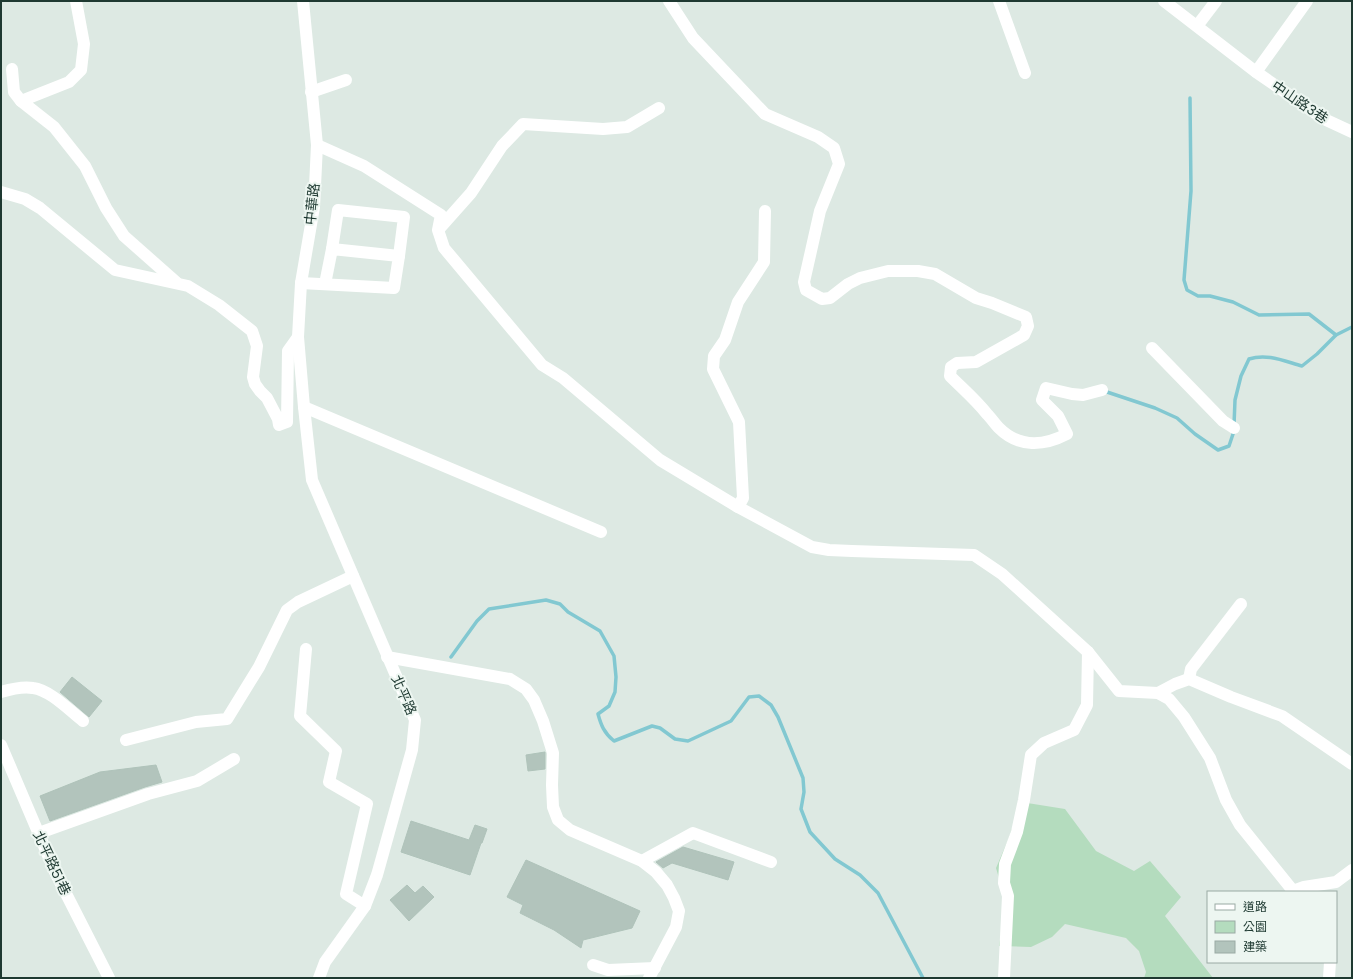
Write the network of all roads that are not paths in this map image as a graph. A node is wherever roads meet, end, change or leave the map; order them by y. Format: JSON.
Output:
{"nodes":[{"id":1,"x":76,"y":1,"type":"edge"},
{"id":2,"x":303,"y":1,"type":"edge"},
{"id":3,"x":669,"y":1,"type":"edge"},
{"id":4,"x":999,"y":1,"type":"edge"},
{"id":5,"x":1164,"y":1,"type":"edge"},
{"id":6,"x":1216,"y":1,"type":"edge"},
{"id":7,"x":1307,"y":1,"type":"edge"},
{"id":8,"x":1197,"y":26,"type":"junction"},
{"id":9,"x":12,"y":69,"type":"dead end"},
{"id":10,"x":1025,"y":72,"type":"dead end"},
{"id":11,"x":1256,"y":72,"type":"junction"},
{"id":12,"x":346,"y":80,"type":"dead end"},
{"id":13,"x":311,"y":92,"type":"junction"},
{"id":14,"x":20,"y":101,"type":"junction"},
{"id":15,"x":659,"y":108,"type":"dead end"},
{"id":16,"x":1350,"y":128,"type":"edge"},
{"id":17,"x":317,"y":145,"type":"junction"},
{"id":18,"x":1,"y":192,"type":"edge"},
{"id":19,"x":765,"y":210,"type":"dead end"},
{"id":20,"x":438,"y":230,"type":"junction"},
{"id":21,"x":332,"y":248,"type":"junction"},
{"id":22,"x":399,"y":256,"type":"junction"},
{"id":23,"x":176,"y":282,"type":"junction"},
{"id":24,"x":301,"y":282,"type":"junction"},
{"id":25,"x":325,"y":284,"type":"junction"},
{"id":26,"x":298,"y":337,"type":"junction"},
{"id":27,"x":1152,"y":348,"type":"dead end"},
{"id":28,"x":1102,"y":390,"type":"dead end"},
{"id":29,"x":304,"y":407,"type":"junction"},
{"id":30,"x":1234,"y":428,"type":"dead end"},
{"id":31,"x":738,"y":507,"type":"junction"},
{"id":32,"x":601,"y":532,"type":"dead end"},
{"id":33,"x":353,"y":576,"type":"junction"},
{"id":34,"x":1240,"y":604,"type":"dead end"},
{"id":35,"x":306,"y":649,"type":"dead end"},
{"id":36,"x":1088,"y":652,"type":"junction"},
{"id":37,"x":387,"y":657,"type":"junction"},
{"id":38,"x":1189,"y":678,"type":"junction"},
{"id":39,"x":1,"y":692,"type":"edge"},
{"id":40,"x":1158,"y":693,"type":"junction"},
{"id":41,"x":83,"y":721,"type":"dead end"},
{"id":42,"x":126,"y":740,"type":"dead end"},
{"id":43,"x":1,"y":745,"type":"edge"},
{"id":44,"x":234,"y":759,"type":"dead end"},
{"id":45,"x":1352,"y":764,"type":"edge"},
{"id":46,"x":39,"y":834,"type":"junction"},
{"id":47,"x":642,"y":860,"type":"junction"},
{"id":48,"x":771,"y":862,"type":"dead end"},
{"id":49,"x":1352,"y":870,"type":"edge"},
{"id":50,"x":1293,"y":891,"type":"edge"},
{"id":51,"x":1296,"y":891,"type":"edge"},
{"id":52,"x":365,"y":906,"type":"junction"},
{"id":53,"x":1330,"y":963,"type":"edge"},
{"id":54,"x":594,"y":964,"type":"dead end"},
{"id":55,"x":652,"y":973,"type":"edge"},
{"id":56,"x":109,"y":978,"type":"edge"},
{"id":57,"x":319,"y":978,"type":"edge"},
{"id":58,"x":1004,"y":978,"type":"edge"},
{"id":59,"x":1329,"y":978,"type":"edge"}],
"edges":[{"from":1,"to":14,"type":"street"},
{"from":2,"to":13,"type":"street","name":"中華路"},
{"from":3,"to":28,"type":"street"},
{"from":4,"to":10,"type":"street"},
{"from":5,"to":8,"type":"street","name":"中山路3巷"},
{"from":6,"to":8,"type":"street"},
{"from":7,"to":11,"type":"street"},
{"from":8,"to":11,"type":"street","name":"中山路3巷"},
{"from":9,"to":14,"type":"street"},
{"from":11,"to":16,"type":"street","name":"中山路3巷"},
{"from":12,"to":13,"type":"street"},
{"from":13,"to":17,"type":"street","name":"中華路"},
{"from":14,"to":23,"type":"street"},
{"from":15,"to":20,"type":"street"},
{"from":17,"to":20,"type":"street"},
{"from":17,"to":24,"type":"street","name":"中華路"},
{"from":18,"to":23,"type":"street"},
{"from":19,"to":31,"type":"street"},
{"from":20,"to":31,"type":"street"},
{"from":21,"to":22,"type":"street"},
{"from":21,"to":22,"type":"street"},
{"from":21,"to":25,"type":"street"},
{"from":22,"to":25,"type":"street"},
{"from":23,"to":26,"type":"street"},
{"from":24,"to":25,"type":"street"},
{"from":24,"to":26,"type":"street","name":"中華路"},
{"from":26,"to":29,"type":"street","name":"中華路"},
{"from":27,"to":30,"type":"street"},
{"from":29,"to":32,"type":"street"},
{"from":29,"to":33,"type":"street","name":"北平路"},
{"from":31,"to":36,"type":"street"},
{"from":33,"to":37,"type":"street","name":"北平路"},
{"from":33,"to":42,"type":"street"},
{"from":34,"to":38,"type":"street"},
{"from":35,"to":52,"type":"street"},
{"from":36,"to":40,"type":"street"},
{"from":36,"to":58,"type":"street"},
{"from":37,"to":47,"type":"street"},
{"from":37,"to":52,"type":"street","name":"北平路"},
{"from":38,"to":40,"type":"street"},
{"from":38,"to":45,"type":"street"},
{"from":39,"to":41,"type":"street"},
{"from":40,"to":50,"type":"street"},
{"from":43,"to":46,"type":"street","name":"北平路51巷"},
{"from":44,"to":46,"type":"street"},
{"from":46,"to":56,"type":"street","name":"北平路51巷"},
{"from":47,"to":48,"type":"street"},
{"from":47,"to":55,"type":"street"},
{"from":49,"to":51,"type":"street"},
{"from":52,"to":57,"type":"street","name":"北平路"},
{"from":53,"to":59,"type":"street"},
{"from":54,"to":55,"type":"street"}]}
